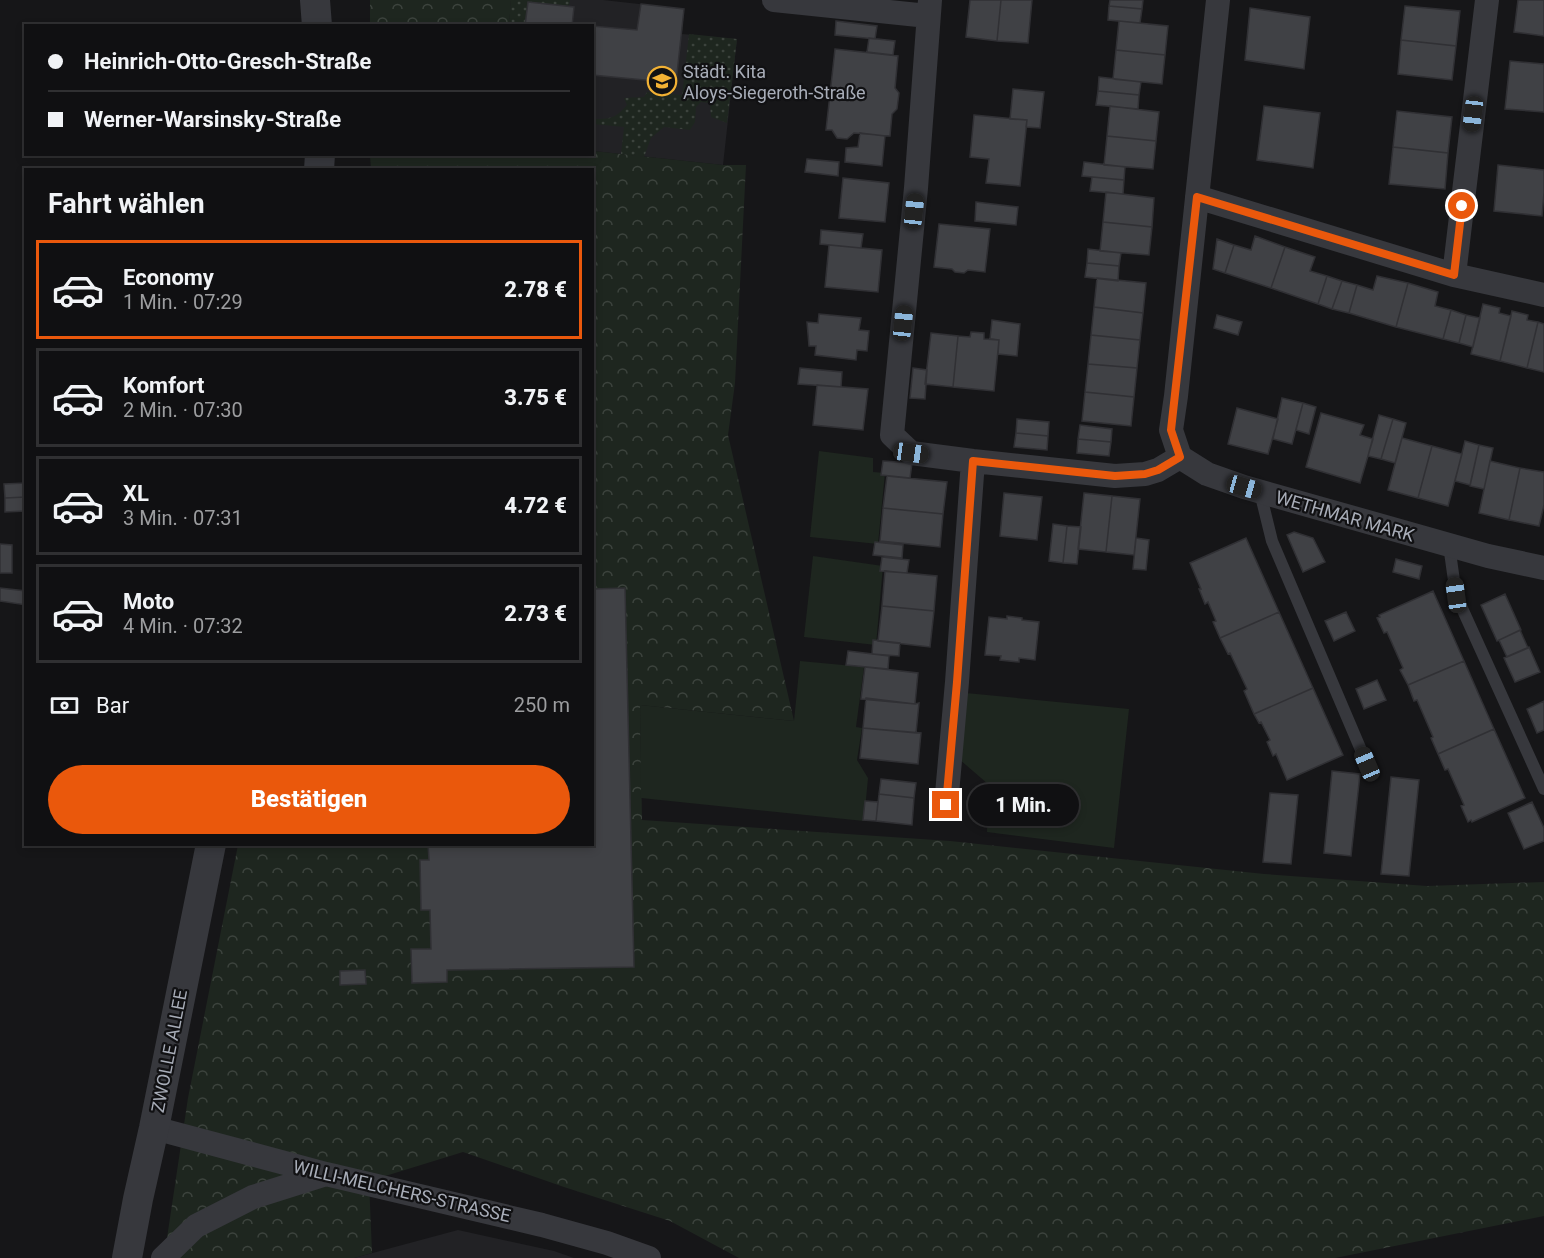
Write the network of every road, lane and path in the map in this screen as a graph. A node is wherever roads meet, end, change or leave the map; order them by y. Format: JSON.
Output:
{"nodes":[{"id":1,"x":315,"y":0,"type":"edge"},
{"id":2,"x":774,"y":0,"type":"edge"},
{"id":3,"x":1218,"y":0,"type":"edge"},
{"id":4,"x":1487,"y":0,"type":"edge"},
{"id":5,"x":929,"y":8,"type":"edge"},
{"id":6,"x":317,"y":24,"type":"edge"},
{"id":7,"x":1197,"y":197,"type":"junction"},
{"id":8,"x":1454,"y":275,"type":"junction"},
{"id":9,"x":1544,"y":295,"type":"edge"},
{"id":10,"x":1180,"y":457,"type":"junction"},
{"id":11,"x":973,"y":461,"type":"junction"},
{"id":12,"x":1260,"y":492,"type":"junction"},
{"id":13,"x":1449,"y":545,"type":"junction"},
{"id":14,"x":1544,"y":568,"type":"edge"},
{"id":15,"x":1367,"y":764,"type":"dead end"},
{"id":16,"x":1544,"y":789,"type":"edge"},
{"id":17,"x":946,"y":805,"type":"dead end"},
{"id":18,"x":212,"y":846,"type":"edge"},
{"id":19,"x":154,"y":1128,"type":"junction"},
{"id":20,"x":326,"y":1174,"type":"junction"},
{"id":21,"x":127,"y":1258,"type":"edge"},
{"id":22,"x":164,"y":1258,"type":"edge"},
{"id":23,"x":649,"y":1258,"type":"edge"}],
"edges":[{"from":1,"to":6,"type":"street"},
{"from":2,"to":5,"type":"street"},
{"from":3,"to":7,"type":"street"},
{"from":4,"to":8,"type":"street"},
{"from":5,"to":11,"type":"street"},
{"from":7,"to":8,"type":"street"},
{"from":7,"to":10,"type":"street"},
{"from":8,"to":9,"type":"street"},
{"from":10,"to":11,"type":"street"},
{"from":10,"to":12,"type":"street","name":"WETHMAR MARK"},
{"from":11,"to":17,"type":"street"},
{"from":12,"to":13,"type":"street","name":"WETHMAR MARK"},
{"from":12,"to":15,"type":"lane"},
{"from":13,"to":14,"type":"street","name":"WETHMAR MARK"},
{"from":13,"to":16,"type":"lane"},
{"from":18,"to":19,"type":"street","name":"ZWOLLE ALLEE"},
{"from":19,"to":20,"type":"street","name":"WILLI-MELCHERS-STRASSE"},
{"from":19,"to":21,"type":"street","name":"ZWOLLE ALLEE"},
{"from":20,"to":22,"type":"street"},
{"from":20,"to":23,"type":"street","name":"WILLI-MELCHERS-STRASSE"}]}
